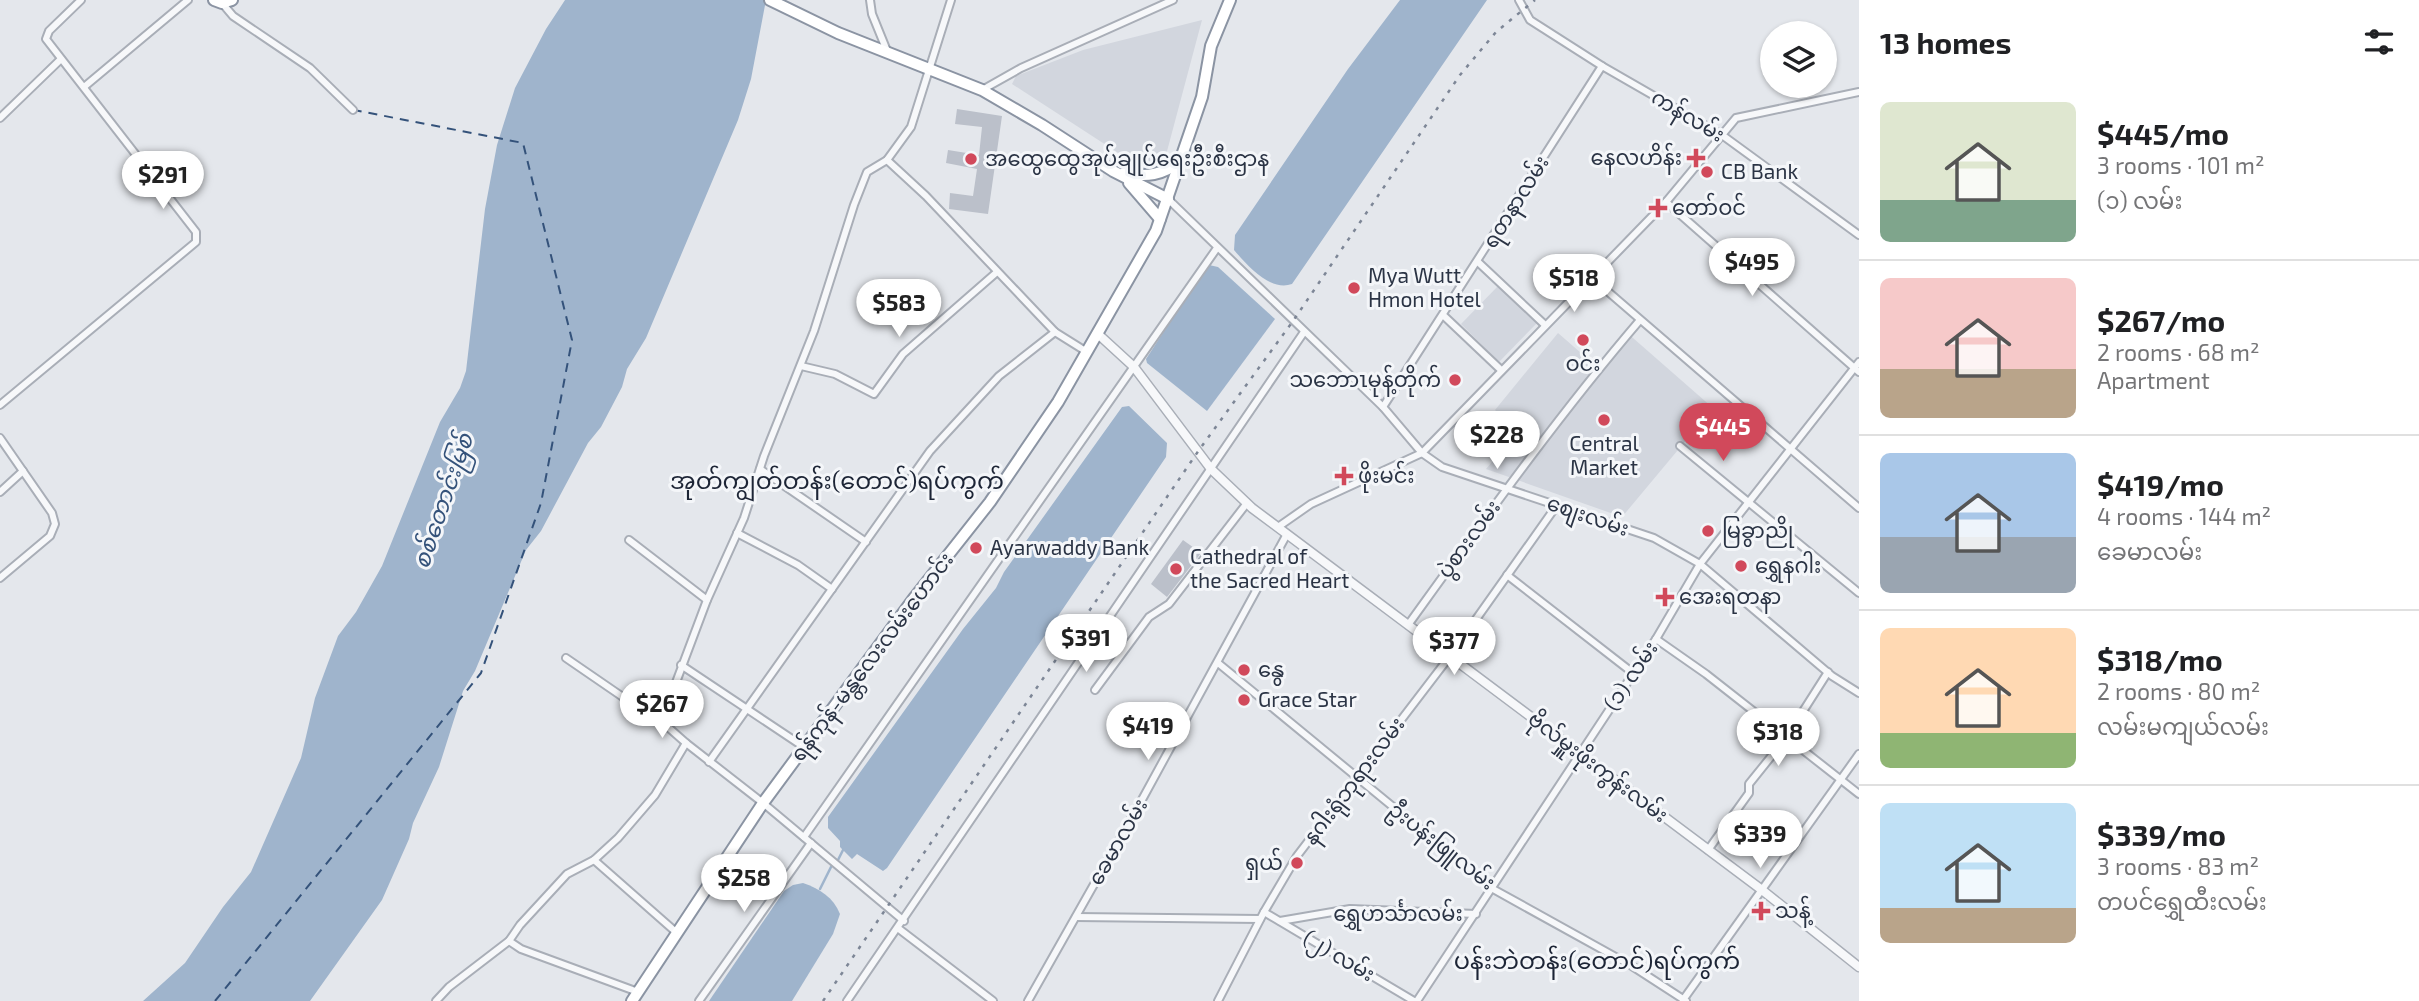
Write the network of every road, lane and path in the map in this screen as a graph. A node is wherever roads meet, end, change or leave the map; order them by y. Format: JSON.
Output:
{"nodes":[{"id":1,"x":81,"y":0,"type":"edge"},
{"id":2,"x":188,"y":0,"type":"edge"},
{"id":3,"x":770,"y":0,"type":"edge"},
{"id":4,"x":870,"y":0,"type":"edge"},
{"id":5,"x":951,"y":0,"type":"edge"},
{"id":6,"x":1173,"y":0,"type":"edge"},
{"id":7,"x":1230,"y":0,"type":"edge"},
{"id":8,"x":1519,"y":0,"type":"edge"},
{"id":9,"x":223,"y":1,"type":"edge"},
{"id":10,"x":888,"y":54,"type":"junction"},
{"id":11,"x":61,"y":59,"type":"junction"},
{"id":12,"x":1602,"y":65,"type":"junction"},
{"id":13,"x":930,"y":70,"type":"junction"},
{"id":14,"x":84,"y":88,"type":"junction"},
{"id":15,"x":982,"y":90,"type":"junction"},
{"id":16,"x":1859,"y":92,"type":"edge"},
{"id":17,"x":353,"y":110,"type":"dead end"},
{"id":18,"x":0,"y":118,"type":"edge"},
{"id":19,"x":1722,"y":135,"type":"junction"},
{"id":20,"x":1182,"y":158,"type":"junction"},
{"id":21,"x":887,"y":160,"type":"junction"},
{"id":22,"x":1113,"y":171,"type":"junction"},
{"id":23,"x":1168,"y":199,"type":"junction"},
{"id":24,"x":1666,"y":202,"type":"junction"},
{"id":25,"x":1160,"y":219,"type":"junction"},
{"id":26,"x":1859,"y":235,"type":"edge"},
{"id":27,"x":1217,"y":248,"type":"junction"},
{"id":28,"x":1478,"y":262,"type":"junction"},
{"id":29,"x":997,"y":272,"type":"junction"},
{"id":30,"x":1591,"y":277,"type":"junction"},
{"id":31,"x":1444,"y":316,"type":"junction"},
{"id":32,"x":1640,"y":320,"type":"junction"},
{"id":33,"x":1545,"y":325,"type":"junction"},
{"id":34,"x":1055,"y":332,"type":"junction"},
{"id":35,"x":1304,"y":332,"type":"junction"},
{"id":36,"x":1098,"y":334,"type":"junction"},
{"id":37,"x":1087,"y":352,"type":"junction"},
{"id":38,"x":801,"y":366,"type":"junction"},
{"id":39,"x":1133,"y":367,"type":"junction"},
{"id":40,"x":1858,"y":367,"type":"edge"},
{"id":41,"x":1501,"y":370,"type":"junction"},
{"id":42,"x":0,"y":405,"type":"edge"},
{"id":43,"x":1382,"y":407,"type":"junction"},
{"id":44,"x":0,"y":438,"type":"edge"},
{"id":45,"x":1679,"y":446,"type":"dead end"},
{"id":46,"x":1789,"y":450,"type":"junction"},
{"id":47,"x":1422,"y":453,"type":"junction"},
{"id":48,"x":760,"y":469,"type":"junction"},
{"id":49,"x":1211,"y":469,"type":"junction"},
{"id":50,"x":23,"y":471,"type":"junction"},
{"id":51,"x":1506,"y":488,"type":"junction"},
{"id":52,"x":0,"y":492,"type":"edge"},
{"id":53,"x":1750,"y":501,"type":"junction"},
{"id":54,"x":1247,"y":503,"type":"junction"},
{"id":55,"x":1557,"y":505,"type":"junction"},
{"id":56,"x":1859,"y":508,"type":"edge"},
{"id":57,"x":1278,"y":527,"type":"junction"},
{"id":58,"x":737,"y":533,"type":"junction"},
{"id":59,"x":1287,"y":534,"type":"junction"},
{"id":60,"x":629,"y":540,"type":"dead end"},
{"id":61,"x":866,"y":542,"type":"junction"},
{"id":62,"x":1700,"y":564,"type":"junction"},
{"id":63,"x":1507,"y":575,"type":"junction"},
{"id":64,"x":0,"y":578,"type":"edge"},
{"id":65,"x":832,"y":589,"type":"junction"},
{"id":66,"x":1859,"y":593,"type":"edge"},
{"id":67,"x":707,"y":600,"type":"junction"},
{"id":68,"x":1408,"y":625,"type":"junction"},
{"id":69,"x":1656,"y":639,"type":"junction"},
{"id":70,"x":1450,"y":656,"type":"junction"},
{"id":71,"x":566,"y":658,"type":"dead end"},
{"id":72,"x":1218,"y":663,"type":"junction"},
{"id":73,"x":681,"y":665,"type":"junction"},
{"id":74,"x":1828,"y":672,"type":"junction"},
{"id":75,"x":1633,"y":673,"type":"junction"},
{"id":76,"x":1095,"y":690,"type":"dead end"},
{"id":77,"x":1859,"y":693,"type":"edge"},
{"id":78,"x":747,"y":707,"type":"junction"},
{"id":79,"x":663,"y":717,"type":"junction"},
{"id":80,"x":1786,"y":738,"type":"junction"},
{"id":81,"x":686,"y":743,"type":"junction"},
{"id":82,"x":804,"y":747,"type":"junction"},
{"id":83,"x":1580,"y":753,"type":"junction"},
{"id":84,"x":1859,"y":754,"type":"edge"},
{"id":85,"x":709,"y":762,"type":"junction"},
{"id":86,"x":1355,"y":777,"type":"junction"},
{"id":87,"x":1842,"y":780,"type":"junction"},
{"id":88,"x":1859,"y":794,"type":"edge"},
{"id":89,"x":763,"y":803,"type":"junction"},
{"id":90,"x":804,"y":837,"type":"junction"},
{"id":91,"x":811,"y":843,"type":"junction"},
{"id":92,"x":1709,"y":850,"type":"junction"},
{"id":93,"x":594,"y":860,"type":"junction"},
{"id":94,"x":1493,"y":889,"type":"junction"},
{"id":95,"x":1762,"y":890,"type":"junction"},
{"id":96,"x":1476,"y":914,"type":"junction"},
{"id":97,"x":1262,"y":915,"type":"junction"},
{"id":98,"x":1076,"y":917,"type":"junction"},
{"id":99,"x":904,"y":921,"type":"junction"},
{"id":100,"x":1280,"y":921,"type":"junction"},
{"id":101,"x":899,"y":929,"type":"junction"},
{"id":102,"x":677,"y":933,"type":"junction"},
{"id":103,"x":509,"y":941,"type":"junction"},
{"id":104,"x":1859,"y":967,"type":"edge"},
{"id":105,"x":635,"y":996,"type":"edge"},
{"id":106,"x":1684,"y":1000,"type":"edge"},
{"id":107,"x":436,"y":1001,"type":"edge"},
{"id":108,"x":699,"y":1001,"type":"edge"},
{"id":109,"x":847,"y":1001,"type":"edge"},
{"id":110,"x":993,"y":1001,"type":"edge"},
{"id":111,"x":1028,"y":1001,"type":"edge"},
{"id":112,"x":1218,"y":1001,"type":"edge"},
{"id":113,"x":1415,"y":1001,"type":"edge"}],
"edges":[{"from":1,"to":11,"type":"street"},
{"from":2,"to":14,"type":"street"},
{"from":3,"to":10,"type":"highway"},
{"from":4,"to":10,"type":"street"},
{"from":5,"to":13,"type":"street"},
{"from":6,"to":15,"type":"street"},
{"from":7,"to":20,"type":"highway","name":"ရန်ကုန်-မန္တလေးလမ်းဟောင်း"},
{"from":8,"to":12,"type":"street","name":"ကန်လမ်း"},
{"from":9,"to":17,"type":"street"},
{"from":10,"to":13,"type":"highway"},
{"from":11,"to":14,"type":"street"},
{"from":11,"to":18,"type":"street"},
{"from":12,"to":19,"type":"street","name":"ကန်လမ်း"},
{"from":12,"to":28,"type":"street","name":"ရတနာလမ်း"},
{"from":13,"to":15,"type":"highway"},
{"from":13,"to":21,"type":"street"},
{"from":14,"to":42,"type":"street"},
{"from":15,"to":22,"type":"highway"},
{"from":16,"to":19,"type":"street"},
{"from":19,"to":24,"type":"street"},
{"from":19,"to":26,"type":"street","name":"ကန်လမ်း"},
{"from":20,"to":22,"type":"highway"},
{"from":20,"to":23,"type":"highway","name":"ရန်ကုန်-မန္တလေးလမ်းဟောင်း"},
{"from":21,"to":29,"type":"street"},
{"from":21,"to":38,"type":"street"},
{"from":22,"to":23,"type":"highway"},
{"from":22,"to":25,"type":"highway"},
{"from":23,"to":25,"type":"highway","name":"ရန်ကုန်-မန္တလေးလမ်းဟောင်း"},
{"from":23,"to":27,"type":"street","name":"စျေးလမ်း"},
{"from":24,"to":30,"type":"street"},
{"from":24,"to":40,"type":"street"},
{"from":25,"to":36,"type":"highway","name":"ရန်ကုန်-မန္တလေးလမ်းဟောင်း"},
{"from":27,"to":35,"type":"street","name":"စျေးလမ်း"},
{"from":27,"to":39,"type":"street"},
{"from":28,"to":31,"type":"street","name":"ရတနာလမ်း"},
{"from":28,"to":33,"type":"street"},
{"from":29,"to":34,"type":"street"},
{"from":29,"to":38,"type":"street"},
{"from":30,"to":32,"type":"street"},
{"from":30,"to":33,"type":"street"},
{"from":31,"to":41,"type":"street"},
{"from":31,"to":43,"type":"street","name":"ရတနာလမ်း"},
{"from":32,"to":46,"type":"street"},
{"from":32,"to":51,"type":"street","name":"ပွဲစားလမ်း"},
{"from":33,"to":41,"type":"street"},
{"from":34,"to":37,"type":"street"},
{"from":34,"to":61,"type":"street"},
{"from":35,"to":43,"type":"street","name":"စျေးလမ်း"},
{"from":35,"to":49,"type":"street"},
{"from":36,"to":37,"type":"highway","name":"ရန်ကုန်-မန္တလေးလမ်းဟောင်း"},
{"from":36,"to":39,"type":"street","name":"ဗိုလ်မှူးဖိုးကွန်းလမ်း"},
{"from":37,"to":82,"type":"highway","name":"ရန်ကုန်-မန္တလေးလမ်းဟောင်း"},
{"from":38,"to":48,"type":"street"},
{"from":39,"to":49,"type":"street","name":"ဗိုလ်မှူးဖိုးကွန်းလမ်း"},
{"from":39,"to":90,"type":"street"},
{"from":40,"to":46,"type":"street","name":"(၁) လမ်း"},
{"from":41,"to":47,"type":"street"},
{"from":43,"to":47,"type":"street","name":"စျေးလမ်း"},
{"from":44,"to":50,"type":"street"},
{"from":45,"to":53,"type":"street"},
{"from":46,"to":53,"type":"street","name":"(၁) လမ်း"},
{"from":46,"to":56,"type":"street"},
{"from":47,"to":51,"type":"street","name":"စျေးလမ်း"},
{"from":47,"to":57,"type":"street"},
{"from":48,"to":58,"type":"street"},
{"from":48,"to":61,"type":"street"},
{"from":49,"to":54,"type":"street","name":"ဗိုလ်မှူးဖိုးကွန်းလမ်း"},
{"from":49,"to":99,"type":"street"},
{"from":50,"to":52,"type":"street"},
{"from":50,"to":64,"type":"street"},
{"from":51,"to":55,"type":"street","name":"စျေးလမ်း"},
{"from":51,"to":68,"type":"street","name":"ပွဲစားလမ်း"},
{"from":53,"to":62,"type":"street","name":"(၁) လမ်း"},
{"from":53,"to":66,"type":"street"},
{"from":54,"to":57,"type":"street","name":"ဗိုလ်မှူးဖိုးကွန်းလမ်း"},
{"from":54,"to":76,"type":"street"},
{"from":55,"to":62,"type":"street","name":"စျေးလမ်း"},
{"from":55,"to":63,"type":"street","name":"နဂါးရုံဘုရားလမ်း"},
{"from":57,"to":59,"type":"street","name":"ဗိုလ်မှူးဖိုးကွန်းလမ်း"},
{"from":58,"to":65,"type":"street"},
{"from":58,"to":67,"type":"street"},
{"from":59,"to":68,"type":"street","name":"ဗိုလ်မှူးဖိုးကွန်းလမ်း"},
{"from":59,"to":72,"type":"street","name":"ခေမာလမ်း"},
{"from":60,"to":67,"type":"street"},
{"from":61,"to":65,"type":"street"},
{"from":62,"to":69,"type":"street","name":"(၁) လမ်း"},
{"from":62,"to":74,"type":"street","name":"စျေးလမ်း"},
{"from":63,"to":70,"type":"street","name":"နဂါးရုံဘုရားလမ်း"},
{"from":63,"to":75,"type":"street"},
{"from":65,"to":78,"type":"street"},
{"from":67,"to":73,"type":"street"},
{"from":68,"to":70,"type":"street","name":"ဗိုလ်မှူးဖိုးကွန်းလမ်း"},
{"from":69,"to":75,"type":"street","name":"(၁) လမ်း"},
{"from":69,"to":80,"type":"street"},
{"from":70,"to":83,"type":"street","name":"ဗိုလ်မှူးဖိုးကွန်းလမ်း"},
{"from":70,"to":86,"type":"street","name":"နဂါးရုံဘုရားလမ်း"},
{"from":71,"to":79,"type":"street"},
{"from":72,"to":86,"type":"street","name":"ဦးပန်းဖြူလမ်း"},
{"from":72,"to":98,"type":"street","name":"ခေမာလမ်း"},
{"from":73,"to":78,"type":"street"},
{"from":73,"to":79,"type":"street"},
{"from":74,"to":77,"type":"street","name":"စျေးလမ်း"},
{"from":74,"to":80,"type":"street"},
{"from":75,"to":83,"type":"street","name":"(၁) လမ်း"},
{"from":78,"to":82,"type":"street"},
{"from":78,"to":85,"type":"street"},
{"from":79,"to":81,"type":"street"},
{"from":80,"to":87,"type":"street"},
{"from":80,"to":92,"type":"street"},
{"from":81,"to":85,"type":"street"},
{"from":81,"to":93,"type":"street"},
{"from":82,"to":89,"type":"highway","name":"ရန်ကုန်-မန္တလေးလမ်းဟောင်း"},
{"from":83,"to":92,"type":"street","name":"ဗိုလ်မှူးဖိုးကွန်းလမ်း"},
{"from":83,"to":94,"type":"street","name":"(၁) လမ်း"},
{"from":84,"to":87,"type":"street"},
{"from":85,"to":89,"type":"street"},
{"from":86,"to":94,"type":"street","name":"ဦးပန်းဖြူလမ်း"},
{"from":86,"to":97,"type":"street","name":"နဂါးရုံဘုရားလမ်း"},
{"from":87,"to":88,"type":"street"},
{"from":87,"to":95,"type":"street"},
{"from":89,"to":90,"type":"street"},
{"from":89,"to":102,"type":"highway","name":"ရန်ကုန်-မန္တလေးလမ်းဟောင်း"},
{"from":90,"to":91,"type":"street"},
{"from":91,"to":99,"type":"street"},
{"from":91,"to":108,"type":"street"},
{"from":92,"to":95,"type":"street","name":"ဗိုလ်မှူးဖိုးကွန်းလမ်း"},
{"from":93,"to":102,"type":"street"},
{"from":93,"to":103,"type":"street"},
{"from":94,"to":96,"type":"street","name":"(၁) လမ်း"},
{"from":94,"to":106,"type":"street","name":"ဦးပန်းဖြူလမ်း"},
{"from":95,"to":104,"type":"street","name":"ဗိုလ်မှူးဖိုးကွန်းလမ်း"},
{"from":95,"to":106,"type":"street"},
{"from":96,"to":100,"type":"street","name":"ရွှေဟင်္သာလမ်း"},
{"from":96,"to":113,"type":"street","name":"(၁) လမ်း"},
{"from":97,"to":98,"type":"street"},
{"from":97,"to":100,"type":"street","name":"(၂) လမ်း"},
{"from":97,"to":112,"type":"street","name":"နဂါးရုံဘုရားလမ်း"},
{"from":98,"to":111,"type":"street","name":"ခေမာလမ်း"},
{"from":99,"to":101,"type":"street"},
{"from":100,"to":113,"type":"street","name":"(၂) လမ်း"},
{"from":101,"to":109,"type":"street"},
{"from":101,"to":110,"type":"street"},
{"from":102,"to":105,"type":"highway","name":"ရန်ကုန်-မန္တလေးလမ်းဟောင်း"},
{"from":103,"to":105,"type":"street"},
{"from":103,"to":107,"type":"street"}]}
